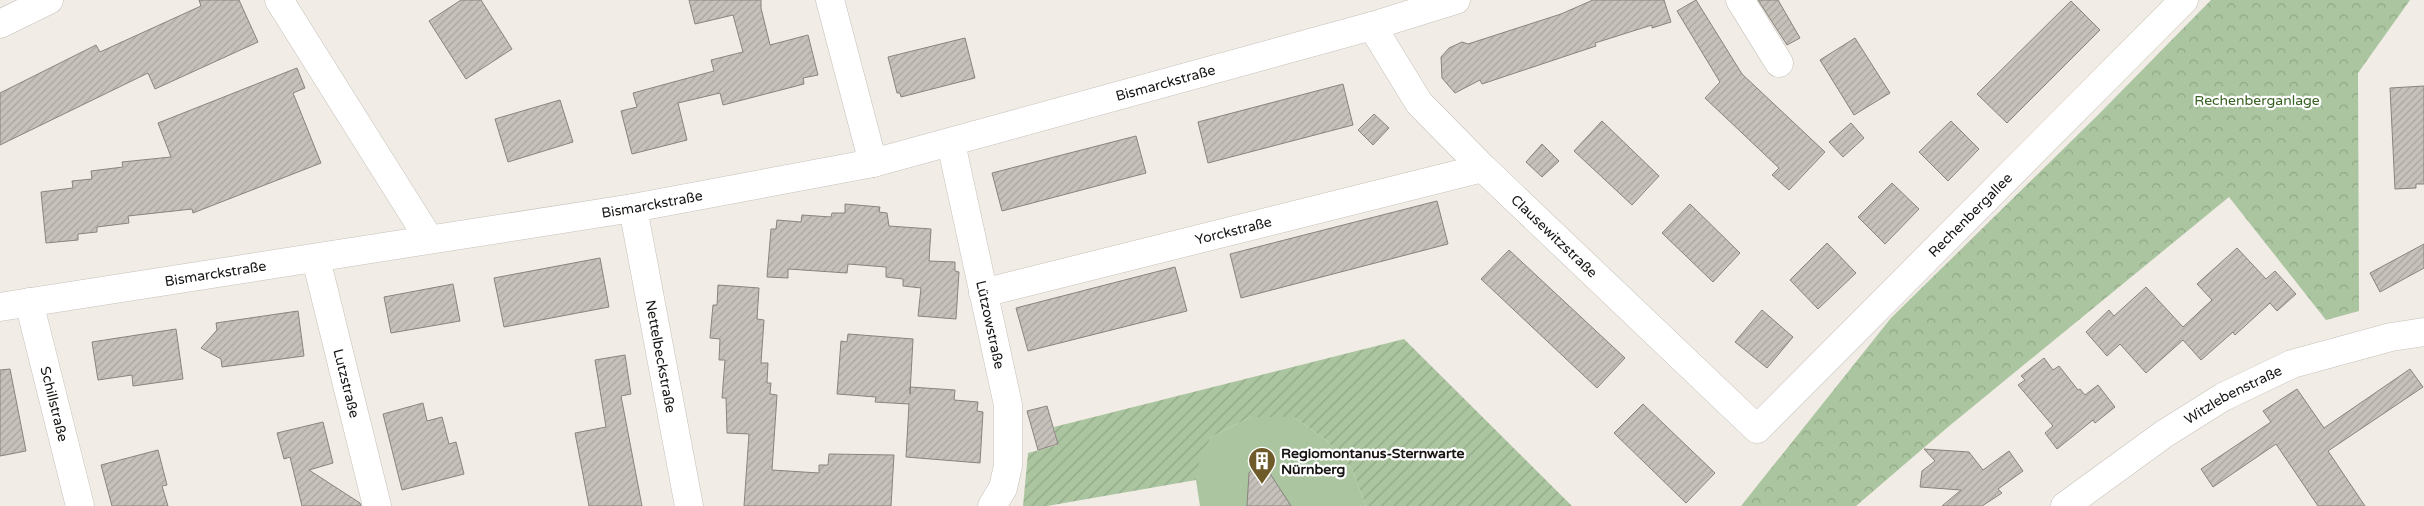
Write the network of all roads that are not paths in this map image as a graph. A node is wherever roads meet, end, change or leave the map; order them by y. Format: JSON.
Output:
{"nodes":[{"id":1,"x":49,"y":0,"type":"edge"},
{"id":2,"x":279,"y":0,"type":"edge"},
{"id":3,"x":830,"y":0,"type":"edge"},
{"id":4,"x":1456,"y":0,"type":"edge"},
{"id":5,"x":1740,"y":0,"type":"edge"},
{"id":6,"x":2184,"y":0,"type":"edge"},
{"id":7,"x":0,"y":24,"type":"edge"},
{"id":8,"x":1372,"y":26,"type":"junction"},
{"id":9,"x":1779,"y":63,"type":"dead end"},
{"id":10,"x":951,"y":143,"type":"junction"},
{"id":11,"x":873,"y":163,"type":"junction"},
{"id":12,"x":1483,"y":168,"type":"junction"},
{"id":13,"x":633,"y":208,"type":"junction"},
{"id":14,"x":429,"y":239,"type":"junction"},
{"id":15,"x":316,"y":259,"type":"junction"},
{"id":16,"x":983,"y":293,"type":"junction"},
{"id":17,"x":29,"y":302,"type":"junction"},
{"id":18,"x":0,"y":307,"type":"edge"},
{"id":19,"x":2424,"y":332,"type":"edge"},
{"id":20,"x":1757,"y":429,"type":"joint"},
{"id":21,"x":80,"y":506,"type":"edge"},
{"id":22,"x":377,"y":506,"type":"edge"},
{"id":23,"x":690,"y":506,"type":"edge"},
{"id":24,"x":992,"y":506,"type":"edge"},
{"id":25,"x":2065,"y":506,"type":"edge"}],
"edges":[{"from":1,"to":7,"type":"street"},
{"from":2,"to":14,"type":"street"},
{"from":3,"to":11,"type":"street"},
{"from":4,"to":8,"type":"street","name":"Bismarckstraße"},
{"from":5,"to":9,"type":"street"},
{"from":6,"to":20,"type":"street","name":"Rechenbergallee"},
{"from":8,"to":10,"type":"street","name":"Bismarckstraße"},
{"from":8,"to":12,"type":"street","name":"Clausewitzstraße"},
{"from":10,"to":11,"type":"street","name":"Bismarckstraße"},
{"from":10,"to":16,"type":"street","name":"Lützowstraße"},
{"from":11,"to":13,"type":"street","name":"Bismarckstraße"},
{"from":12,"to":16,"type":"street","name":"Yorckstraße"},
{"from":12,"to":20,"type":"street","name":"Clausewitzstraße"},
{"from":13,"to":14,"type":"street","name":"Bismarckstraße"},
{"from":13,"to":23,"type":"street","name":"Nettelbeckstraße"},
{"from":14,"to":15,"type":"street","name":"Bismarckstraße"},
{"from":15,"to":17,"type":"street","name":"Bismarckstraße"},
{"from":15,"to":22,"type":"street","name":"Lutzstraße"},
{"from":16,"to":24,"type":"street","name":"Lützowstraße"},
{"from":17,"to":18,"type":"street","name":"Bismarckstraße"},
{"from":17,"to":21,"type":"street","name":"Schillstraße"},
{"from":19,"to":25,"type":"street","name":"Witzlebenstraße"}]}
